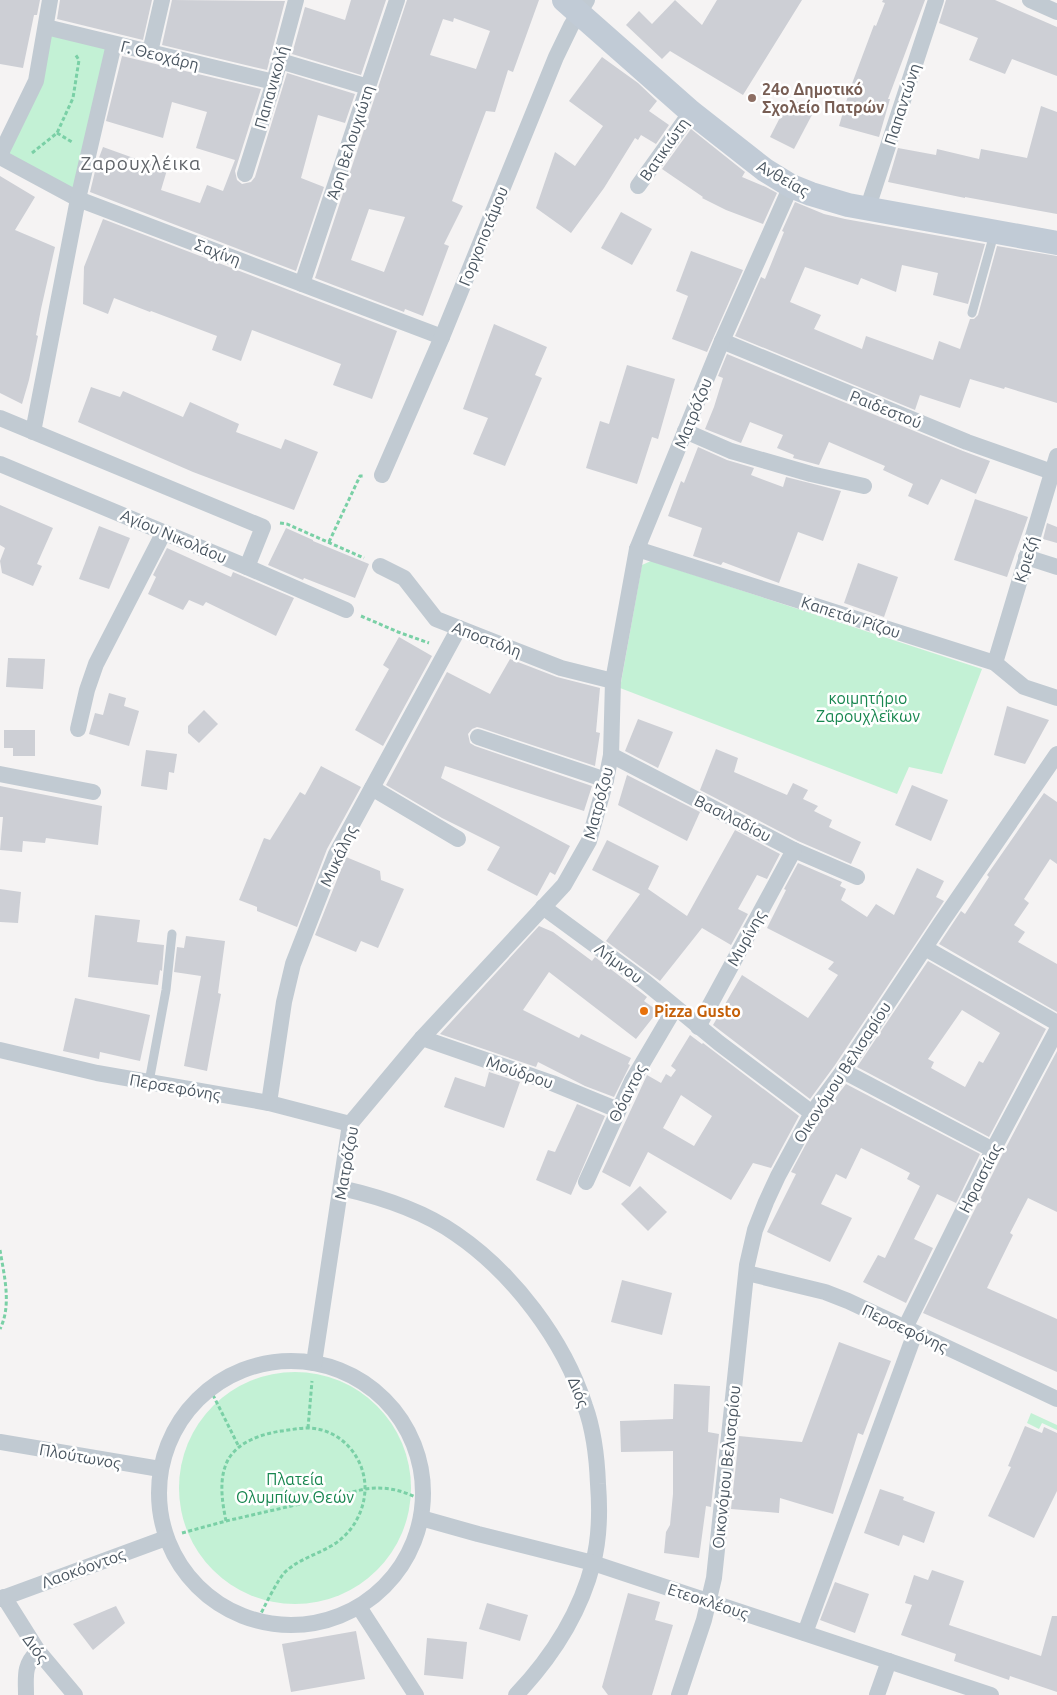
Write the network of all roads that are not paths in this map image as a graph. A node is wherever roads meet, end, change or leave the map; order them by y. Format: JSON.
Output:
{"nodes":[{"id":1,"x":50,"y":0,"type":"edge"},
{"id":2,"x":162,"y":0,"type":"edge"},
{"id":3,"x":296,"y":0,"type":"edge"},
{"id":4,"x":397,"y":0,"type":"edge"},
{"id":5,"x":936,"y":0,"type":"edge"},
{"id":6,"x":1030,"y":0,"type":"edge"},
{"id":7,"x":576,"y":4,"type":"edge"},
{"id":8,"x":1057,"y":12,"type":"edge"},
{"id":9,"x":46,"y":27,"type":"junction"},
{"id":10,"x":114,"y":44,"type":"junction"},
{"id":11,"x":150,"y":52,"type":"junction"},
{"id":12,"x":280,"y":61,"type":"junction"},
{"id":13,"x":274,"y":82,"type":"junction"},
{"id":14,"x":368,"y":87,"type":"junction"},
{"id":15,"x":690,"y":112,"type":"junction"},
{"id":16,"x":0,"y":156,"type":"edge"},
{"id":17,"x":245,"y":174,"type":"dead end"},
{"id":18,"x":638,"y":186,"type":"dead end"},
{"id":19,"x":791,"y":186,"type":"junction"},
{"id":20,"x":78,"y":199,"type":"junction"},
{"id":21,"x":868,"y":207,"type":"junction"},
{"id":22,"x":995,"y":231,"type":"junction"},
{"id":23,"x":1057,"y":243,"type":"edge"},
{"id":24,"x":302,"y":284,"type":"junction"},
{"id":25,"x":972,"y":313,"type":"dead end"},
{"id":26,"x":442,"y":337,"type":"junction"},
{"id":27,"x":722,"y":341,"type":"junction"},
{"id":28,"x":0,"y":418,"type":"edge"},
{"id":29,"x":685,"y":431,"type":"junction"},
{"id":30,"x":33,"y":432,"type":"junction"},
{"id":31,"x":0,"y":464,"type":"edge"},
{"id":32,"x":1055,"y":464,"type":"edge"},
{"id":33,"x":382,"y":475,"type":"road end"},
{"id":34,"x":864,"y":486,"type":"dead end"},
{"id":35,"x":164,"y":532,"type":"junction"},
{"id":36,"x":637,"y":549,"type":"junction"},
{"id":37,"x":1026,"y":557,"type":"junction"},
{"id":38,"x":380,"y":566,"type":"road end"},
{"id":39,"x":247,"y":567,"type":"junction"},
{"id":40,"x":1057,"y":567,"type":"edge"},
{"id":41,"x":346,"y":610,"type":"road end"},
{"id":42,"x":459,"y":628,"type":"junction"},
{"id":43,"x":995,"y":663,"type":"junction"},
{"id":44,"x":613,"y":681,"type":"junction"},
{"id":45,"x":1057,"y":698,"type":"edge"},
{"id":46,"x":78,"y":729,"type":"dead end"},
{"id":47,"x":478,"y":737,"type":"dead end"},
{"id":48,"x":1057,"y":754,"type":"edge"},
{"id":49,"x":611,"y":755,"type":"junction"},
{"id":50,"x":0,"y":774,"type":"edge"},
{"id":51,"x":606,"y":780,"type":"junction"},
{"id":52,"x":372,"y":788,"type":"junction"},
{"id":53,"x":93,"y":792,"type":"dead end"},
{"id":54,"x":458,"y":839,"type":"dead end"},
{"id":55,"x":794,"y":850,"type":"junction"},
{"id":56,"x":857,"y":878,"type":"dead end"},
{"id":57,"x":543,"y":907,"type":"junction"},
{"id":58,"x":172,"y":934,"type":"dead end"},
{"id":59,"x":925,"y":948,"type":"junction"},
{"id":60,"x":675,"y":1008,"type":"junction"},
{"id":61,"x":1057,"y":1023,"type":"edge"},
{"id":62,"x":698,"y":1027,"type":"junction"},
{"id":63,"x":1057,"y":1030,"type":"edge"},
{"id":64,"x":422,"y":1038,"type":"junction"},
{"id":65,"x":0,"y":1050,"type":"edge"},
{"id":66,"x":843,"y":1071,"type":"junction"},
{"id":67,"x":148,"y":1082,"type":"junction"},
{"id":68,"x":269,"y":1103,"type":"junction"},
{"id":69,"x":618,"y":1110,"type":"junction"},
{"id":70,"x":812,"y":1113,"type":"junction"},
{"id":71,"x":350,"y":1124,"type":"junction"},
{"id":72,"x":993,"y":1150,"type":"junction"},
{"id":73,"x":586,"y":1182,"type":"dead end"},
{"id":74,"x":341,"y":1188,"type":"junction"},
{"id":75,"x":747,"y":1273,"type":"junction"},
{"id":76,"x":910,"y":1331,"type":"junction"},
{"id":77,"x":314,"y":1363,"type":"junction"},
{"id":78,"x":1057,"y":1398,"type":"edge"},
{"id":79,"x":0,"y":1442,"type":"edge"},
{"id":80,"x":160,"y":1470,"type":"junction"},
{"id":81,"x":422,"y":1510,"type":"junction"},
{"id":82,"x":166,"y":1538,"type":"junction"},
{"id":83,"x":594,"y":1562,"type":"junction"},
{"id":84,"x":2,"y":1598,"type":"edge"},
{"id":85,"x":709,"y":1601,"type":"junction"},
{"id":86,"x":359,"y":1607,"type":"junction"},
{"id":87,"x":805,"y":1633,"type":"junction"},
{"id":88,"x":38,"y":1651,"type":"junction"},
{"id":89,"x":889,"y":1661,"type":"junction"},
{"id":90,"x":26,"y":1695,"type":"edge"},
{"id":91,"x":75,"y":1695,"type":"edge"},
{"id":92,"x":416,"y":1695,"type":"edge"},
{"id":93,"x":516,"y":1695,"type":"edge"},
{"id":94,"x":679,"y":1695,"type":"edge"},
{"id":95,"x":877,"y":1695,"type":"edge"},
{"id":96,"x":991,"y":1695,"type":"edge"}],
"edges":[{"from":1,"to":9,"type":"street"},
{"from":2,"to":11,"type":"street"},
{"from":3,"to":12,"type":"street","name":"Παπανικολή"},
{"from":4,"to":14,"type":"street","name":"Άρη Βελουχιώτη"},
{"from":5,"to":21,"type":"street","name":"Παπαντώνη"},
{"from":6,"to":8,"type":"street"},
{"from":7,"to":15,"type":"main road","name":"Ανθείας"},
{"from":7,"to":26,"type":"street","name":"Γοργοποτάμου"},
{"from":9,"to":10,"type":"street","name":"Γ. Θεοχάρη"},
{"from":9,"to":16,"type":"street"},
{"from":10,"to":11,"type":"street","name":"Γ. Θεοχάρη"},
{"from":10,"to":20,"type":"street"},
{"from":11,"to":13,"type":"street","name":"Γ. Θεοχάρη"},
{"from":12,"to":13,"type":"street","name":"Παπανικολή"},
{"from":12,"to":14,"type":"street"},
{"from":13,"to":17,"type":"street","name":"Παπανικολή"},
{"from":14,"to":24,"type":"street","name":"Άρη Βελουχιώτη"},
{"from":15,"to":18,"type":"street","name":"Βατικιώτη"},
{"from":15,"to":19,"type":"main road","name":"Ανθείας"},
{"from":16,"to":20,"type":"street","name":"Σαχίνη"},
{"from":19,"to":21,"type":"main road","name":"Ανθείας"},
{"from":19,"to":27,"type":"street","name":"Ματρόζου"},
{"from":20,"to":24,"type":"street","name":"Σαχίνη"},
{"from":20,"to":30,"type":"street"},
{"from":21,"to":22,"type":"main road","name":"Ανθείας"},
{"from":22,"to":23,"type":"main road","name":"Ανθείας"},
{"from":22,"to":25,"type":"lane"},
{"from":24,"to":26,"type":"street","name":"Σαχίνη"},
{"from":26,"to":33,"type":"street","name":"Γοργοποτάμου"},
{"from":27,"to":29,"type":"street","name":"Ματρόζου"},
{"from":27,"to":32,"type":"street","name":"Ραιδεστού"},
{"from":28,"to":30,"type":"street"},
{"from":29,"to":34,"type":"street"},
{"from":29,"to":36,"type":"street","name":"Ματρόζου"},
{"from":30,"to":39,"type":"street"},
{"from":31,"to":35,"type":"street","name":"Αγίου Νικολάου"},
{"from":32,"to":37,"type":"street","name":"Κριεζή"},
{"from":35,"to":39,"type":"street","name":"Αγίου Νικολάου"},
{"from":35,"to":46,"type":"street"},
{"from":36,"to":43,"type":"street","name":"Καπετάν Ρίζου"},
{"from":36,"to":44,"type":"street","name":"Ματρόζου"},
{"from":37,"to":40,"type":"street"},
{"from":37,"to":43,"type":"street","name":"Κριεζή"},
{"from":38,"to":42,"type":"street","name":"Αποστόλη"},
{"from":39,"to":41,"type":"street","name":"Αγίου Νικολάου"},
{"from":42,"to":44,"type":"street","name":"Αποστόλη"},
{"from":42,"to":52,"type":"street","name":"Μυκάλης"},
{"from":43,"to":45,"type":"street","name":"Καπετάν Ρίζου"},
{"from":44,"to":49,"type":"street","name":"Ματρόζου"},
{"from":47,"to":51,"type":"street"},
{"from":48,"to":59,"type":"street","name":"Οικονόμου Βελισαρίου"},
{"from":49,"to":51,"type":"street","name":"Ματρόζου"},
{"from":49,"to":55,"type":"street","name":"Βασιλαδίου"},
{"from":50,"to":53,"type":"street"},
{"from":51,"to":57,"type":"street","name":"Ματρόζου"},
{"from":52,"to":54,"type":"street"},
{"from":52,"to":68,"type":"street","name":"Μυκάλης"},
{"from":55,"to":56,"type":"street","name":"Βασιλαδίου"},
{"from":55,"to":62,"type":"street","name":"Μυρίνης"},
{"from":57,"to":60,"type":"street","name":"Λήμνου"},
{"from":57,"to":64,"type":"street","name":"Ματρόζου"},
{"from":58,"to":67,"type":"lane"},
{"from":59,"to":61,"type":"street"},
{"from":59,"to":66,"type":"street","name":"Οικονόμου Βελισαρίου"},
{"from":60,"to":62,"type":"street","name":"Λήμνου"},
{"from":60,"to":69,"type":"street","name":"Θόαντος"},
{"from":62,"to":70,"type":"street","name":"Λήμνου"},
{"from":63,"to":72,"type":"street","name":"Ηφαιστίας"},
{"from":64,"to":69,"type":"street","name":"Μούδρου"},
{"from":64,"to":71,"type":"street","name":"Ματρόζου"},
{"from":65,"to":67,"type":"street","name":"Περσεφόνης"},
{"from":66,"to":70,"type":"street","name":"Οικονόμου Βελισαρίου"},
{"from":66,"to":72,"type":"street"},
{"from":67,"to":68,"type":"street","name":"Περσεφόνης"},
{"from":68,"to":71,"type":"street","name":"Περσεφόνης"},
{"from":69,"to":73,"type":"street","name":"Θόαντος"},
{"from":70,"to":75,"type":"street","name":"Οικονόμου Βελισαρίου"},
{"from":71,"to":74,"type":"street","name":"Ματρόζου"},
{"from":72,"to":76,"type":"street","name":"Ηφαιστίας"},
{"from":74,"to":77,"type":"street","name":"Ματρόζου"},
{"from":74,"to":83,"type":"street","name":"Διός"},
{"from":75,"to":76,"type":"street","name":"Περσεφόνης"},
{"from":75,"to":85,"type":"street","name":"Οικονόμου Βελισαρίου"},
{"from":76,"to":78,"type":"street","name":"Περσεφόνης"},
{"from":76,"to":87,"type":"street","name":"Ηφαιστίας"},
{"from":77,"to":80,"type":"street"},
{"from":77,"to":81,"type":"street"},
{"from":79,"to":80,"type":"street","name":"Πλούτωνος"},
{"from":80,"to":82,"type":"street"},
{"from":81,"to":83,"type":"street","name":"Ετεοκλέους"},
{"from":81,"to":86,"type":"street"},
{"from":82,"to":84,"type":"street","name":"Λαοκόοντος"},
{"from":82,"to":86,"type":"street"},
{"from":83,"to":85,"type":"street","name":"Ετεοκλέους"},
{"from":83,"to":93,"type":"street","name":"Διός"},
{"from":84,"to":88,"type":"street","name":"Διός"},
{"from":85,"to":87,"type":"street","name":"Ετεοκλέους"},
{"from":85,"to":94,"type":"street","name":"Οικονόμου Βελισαρίου"},
{"from":86,"to":92,"type":"street"},
{"from":87,"to":89,"type":"street","name":"Ετεοκλέους"},
{"from":88,"to":90,"type":"street"},
{"from":88,"to":91,"type":"street","name":"Διός"},
{"from":89,"to":95,"type":"street"},
{"from":89,"to":96,"type":"street","name":"Ετεοκλέους"}]}
